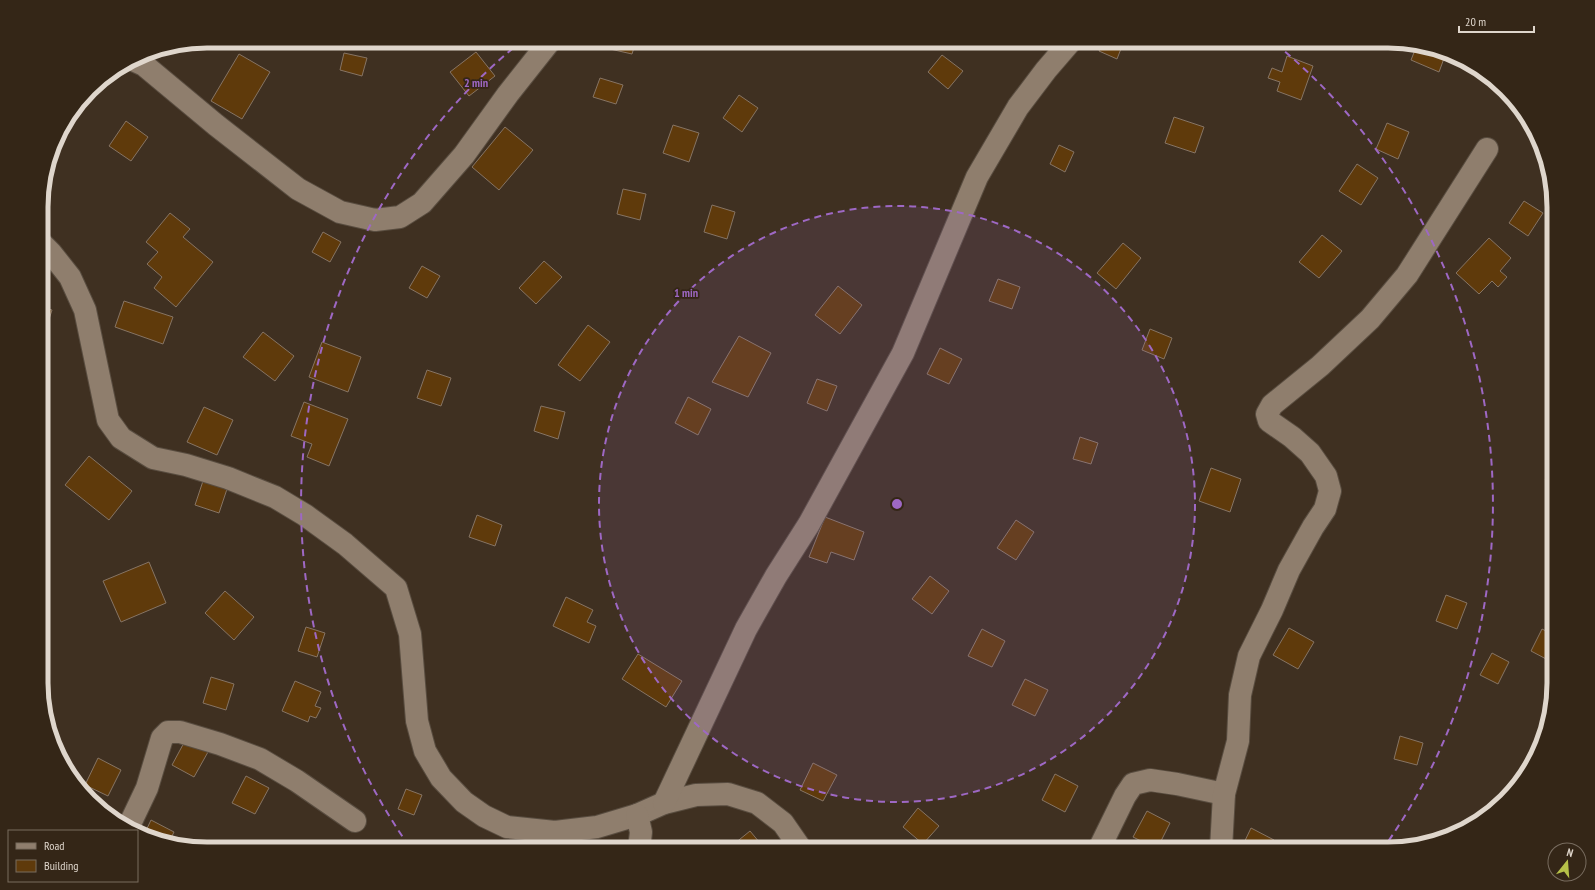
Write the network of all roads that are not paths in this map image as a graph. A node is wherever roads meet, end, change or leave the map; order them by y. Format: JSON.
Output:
{"nodes":[{"id":1,"x":544,"y":48,"type":"edge"},
{"id":2,"x":1065,"y":48,"type":"edge"},
{"id":3,"x":139,"y":63,"type":"edge"},
{"id":4,"x":1487,"y":149,"type":"dead end"},
{"id":5,"x":48,"y":249,"type":"edge"},
{"id":6,"x":1224,"y":794,"type":"junction"},
{"id":7,"x":664,"y":803,"type":"junction"},
{"id":8,"x":637,"y":816,"type":"junction"},
{"id":9,"x":355,"y":821,"type":"dead end"},
{"id":10,"x":130,"y":823,"type":"edge"},
{"id":11,"x":640,"y":842,"type":"edge"},
{"id":12,"x":796,"y":842,"type":"edge"},
{"id":13,"x":1102,"y":842,"type":"edge"},
{"id":14,"x":1221,"y":842,"type":"edge"}],
"edges":[{"from":1,"to":3,"type":"street"},
{"from":2,"to":7,"type":"street"},
{"from":4,"to":6,"type":"street"},
{"from":5,"to":8,"type":"street"},
{"from":6,"to":13,"type":"street"},
{"from":6,"to":14,"type":"street"},
{"from":7,"to":8,"type":"street"},
{"from":7,"to":12,"type":"street"},
{"from":8,"to":11,"type":"street"},
{"from":9,"to":10,"type":"street"}]}
